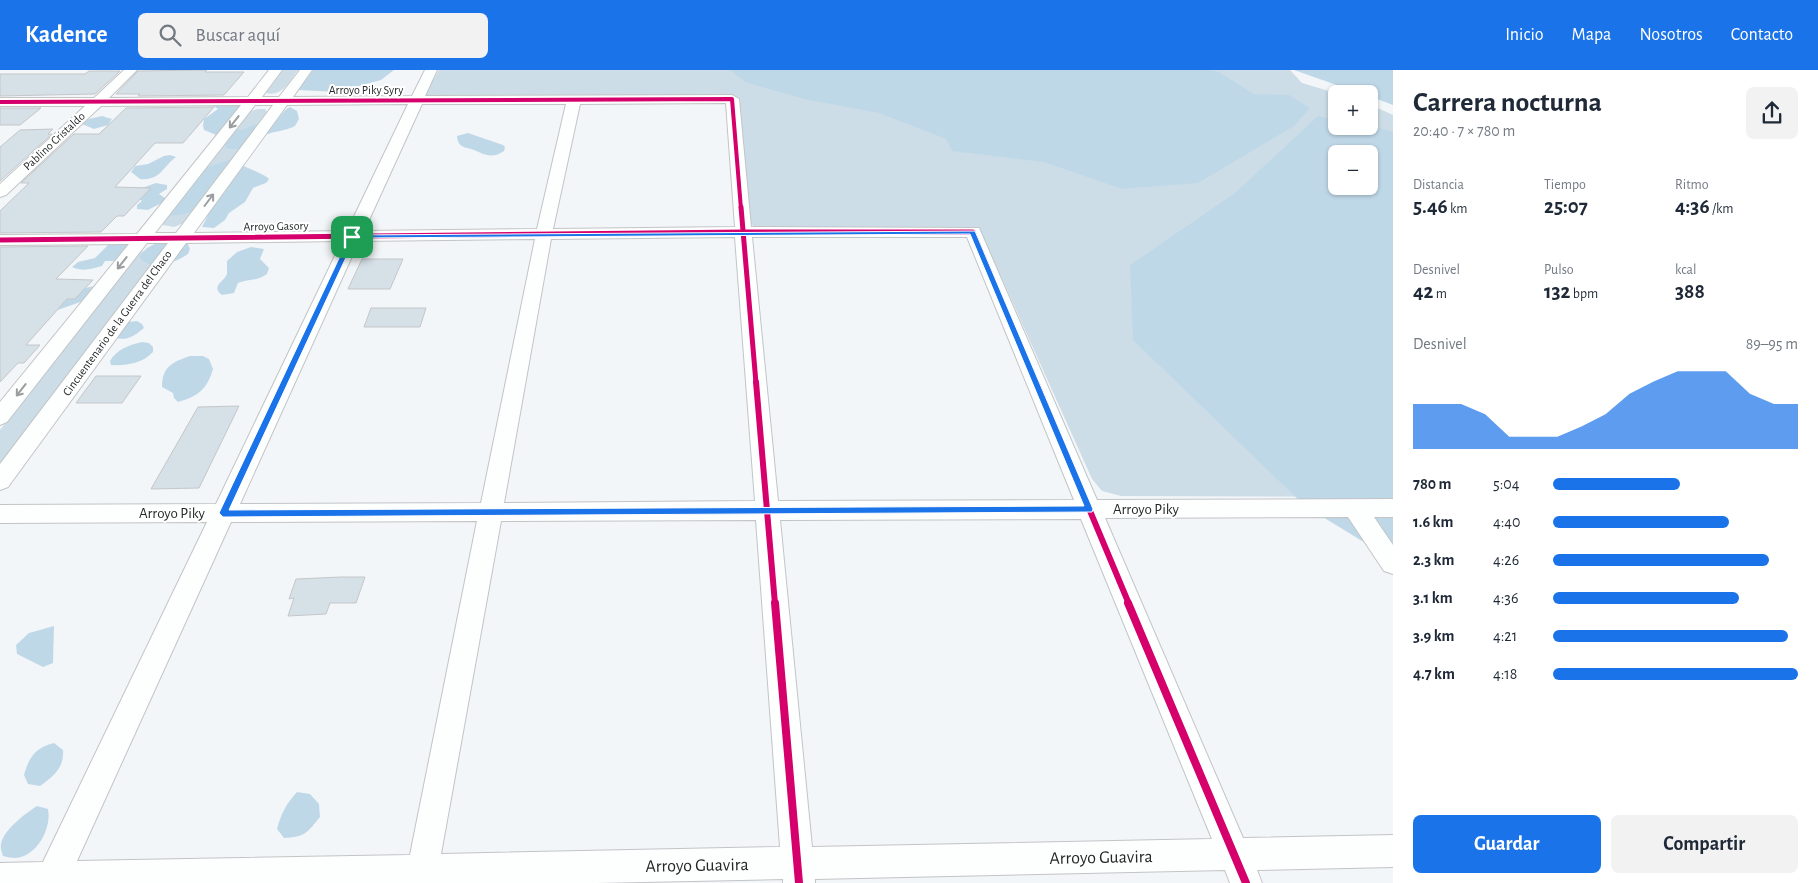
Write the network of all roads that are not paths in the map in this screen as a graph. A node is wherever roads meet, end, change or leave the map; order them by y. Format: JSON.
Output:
{"nodes":[{"id":1,"x":130,"y":70,"type":"edge"},
{"id":2,"x":276,"y":70,"type":"edge"},
{"id":3,"x":306,"y":70,"type":"edge"},
{"id":4,"x":430,"y":70,"type":"edge"},
{"id":5,"x":574,"y":100,"type":"junction"},
{"id":6,"x":251,"y":101,"type":"junction"},
{"id":7,"x":283,"y":101,"type":"junction"},
{"id":8,"x":416,"y":101,"type":"junction"},
{"id":9,"x":0,"y":102,"type":"edge"},
{"id":10,"x":96,"y":102,"type":"junction"},
{"id":11,"x":0,"y":192,"type":"edge"},
{"id":12,"x":743,"y":232,"type":"junction"},
{"id":13,"x":544,"y":234,"type":"junction"},
{"id":14,"x":352,"y":237,"type":"junction"},
{"id":15,"x":179,"y":238,"type":"junction"},
{"id":16,"x":141,"y":239,"type":"junction"},
{"id":17,"x":0,"y":240,"type":"edge"},
{"id":18,"x":0,"y":417,"type":"edge"},
{"id":19,"x":0,"y":481,"type":"edge"},
{"id":20,"x":1354,"y":508,"type":"junction"},
{"id":21,"x":1393,"y":508,"type":"edge"},
{"id":22,"x":1089,"y":509,"type":"junction"},
{"id":23,"x":767,"y":511,"type":"junction"},
{"id":24,"x":491,"y":512,"type":"junction"},
{"id":25,"x":223,"y":513,"type":"junction"},
{"id":26,"x":0,"y":514,"type":"edge"},
{"id":27,"x":1393,"y":564,"type":"edge"},
{"id":28,"x":1393,"y":852,"type":"edge"},
{"id":29,"x":1234,"y":855,"type":"junction"},
{"id":30,"x":798,"y":873,"type":"edge"},
{"id":31,"x":421,"y":877,"type":"edge"},
{"id":32,"x":0,"y":879,"type":"edge"},
{"id":33,"x":52,"y":881,"type":"edge"},
{"id":34,"x":1246,"y":883,"type":"edge"}],
"edges":[{"from":1,"to":10,"type":"street","name":"Pablino Cristaldo"},
{"from":2,"to":6,"type":"street","name":"Cincuentenario de la Guerra del Chaco"},
{"from":3,"to":7,"type":"street","name":"Cincuentenario de la Guerra del Chaco"},
{"from":4,"to":8,"type":"street"},
{"from":5,"to":8,"type":"street","name":"Arroyo Piky Syry"},
{"from":5,"to":12,"type":"street","name":"Arroyo Piky Syry"},
{"from":5,"to":13,"type":"street"},
{"from":6,"to":7,"type":"street","name":"Arroyo Piky Syry"},
{"from":6,"to":10,"type":"street","name":"Arroyo Piky Syry"},
{"from":6,"to":16,"type":"street","name":"Cincuentenario de la Guerra del Chaco","one_way":true},
{"from":7,"to":8,"type":"street","name":"Arroyo Piky Syry"},
{"from":15,"to":7,"type":"street","name":"Cincuentenario de la Guerra del Chaco","one_way":true},
{"from":8,"to":14,"type":"street"},
{"from":9,"to":10,"type":"street","name":"Arroyo Piky Syry"},
{"from":10,"to":11,"type":"street","name":"Pablino Cristaldo"},
{"from":12,"to":13,"type":"street","name":"Arroyo Gasory"},
{"from":12,"to":22,"type":"street","name":"Arroyo Gasory"},
{"from":12,"to":23,"type":"street"},
{"from":13,"to":14,"type":"street","name":"Arroyo Gasory"},
{"from":13,"to":24,"type":"street"},
{"from":14,"to":15,"type":"street","name":"Arroyo Gasory"},
{"from":14,"to":25,"type":"street"},
{"from":15,"to":16,"type":"street","name":"Arroyo Gasory"},
{"from":15,"to":19,"type":"street","name":"Cincuentenario de la Guerra del Chaco"},
{"from":16,"to":17,"type":"street","name":"Arroyo Gasory"},
{"from":16,"to":18,"type":"street","name":"Cincuentenario de la Guerra del Chaco","one_way":true},
{"from":20,"to":21,"type":"street","name":"Arroyo Piky"},
{"from":20,"to":22,"type":"street","name":"Arroyo Piky"},
{"from":20,"to":27,"type":"street"},
{"from":22,"to":23,"type":"street","name":"Arroyo Piky"},
{"from":22,"to":29,"type":"street"},
{"from":23,"to":24,"type":"street","name":"Arroyo Piky"},
{"from":23,"to":30,"type":"street"},
{"from":24,"to":25,"type":"street","name":"Arroyo Piky"},
{"from":24,"to":31,"type":"street"},
{"from":25,"to":26,"type":"street","name":"Arroyo Piky"},
{"from":25,"to":33,"type":"street"},
{"from":28,"to":29,"type":"street","name":"Arroyo Guavira"},
{"from":29,"to":30,"type":"street","name":"Arroyo Guavira"},
{"from":29,"to":34,"type":"street"},
{"from":30,"to":31,"type":"street","name":"Arroyo Guavira"},
{"from":31,"to":33,"type":"street","name":"Arroyo Guavira"},
{"from":32,"to":33,"type":"street","name":"Arroyo Guavira"}]}
